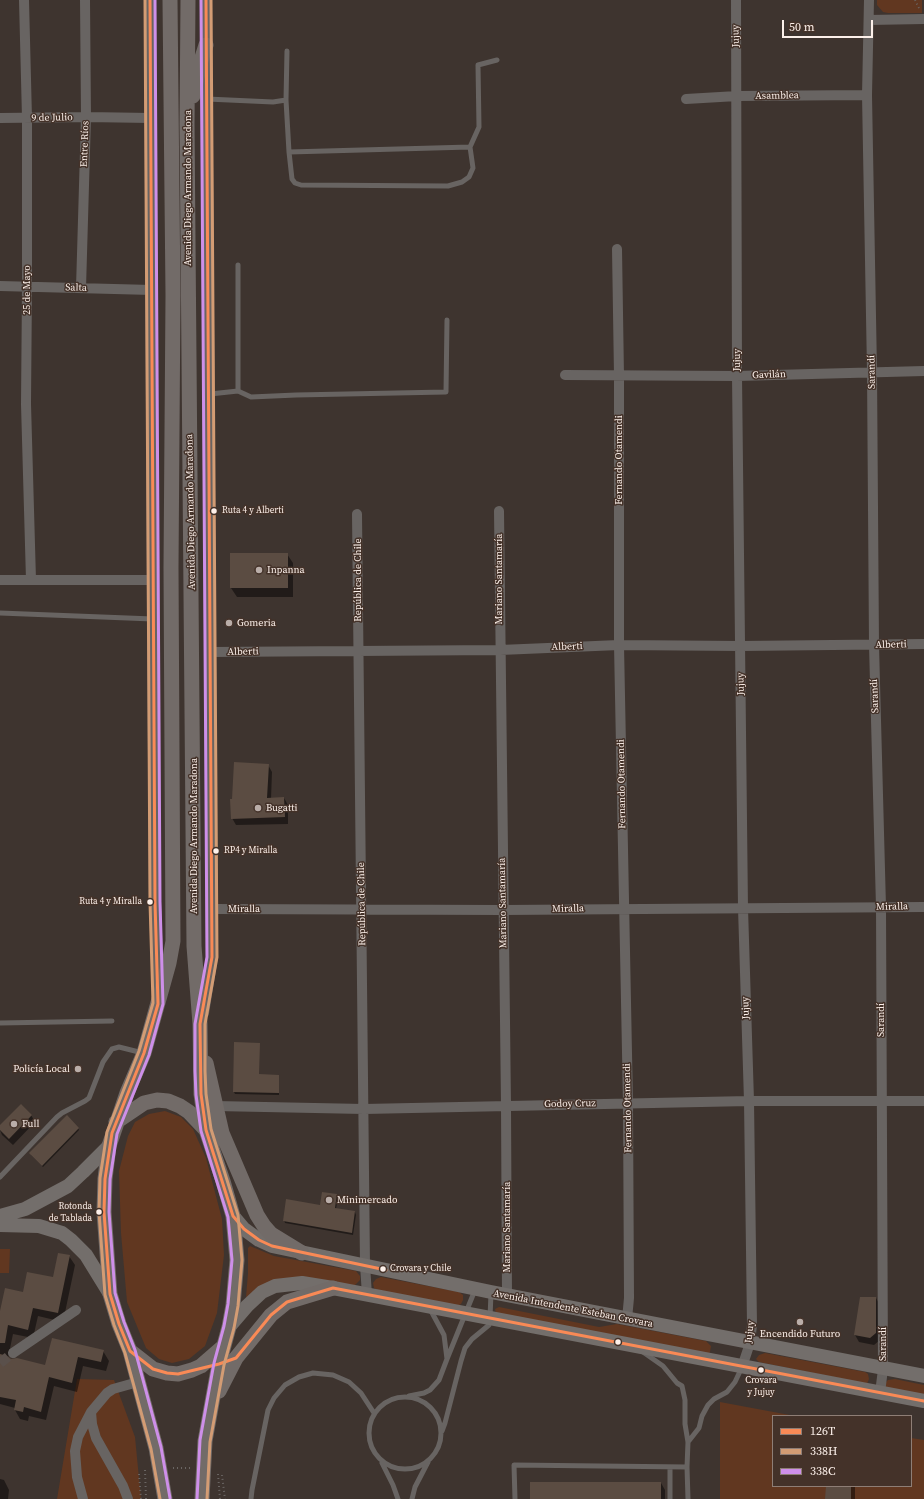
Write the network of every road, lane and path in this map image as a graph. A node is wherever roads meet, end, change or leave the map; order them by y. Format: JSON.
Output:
{"nodes":[{"id":1,"x":24,"y":0,"type":"edge"},
{"id":2,"x":85,"y":0,"type":"edge"},
{"id":3,"x":150,"y":0,"type":"edge"},
{"id":4,"x":170,"y":0,"type":"edge"},
{"id":5,"x":188,"y":0,"type":"edge"},
{"id":6,"x":206,"y":0,"type":"edge"},
{"id":7,"x":736,"y":0,"type":"edge"},
{"id":8,"x":869,"y":0,"type":"edge"},
{"id":9,"x":924,"y":19,"type":"edge"},
{"id":10,"x":869,"y":20,"type":"junction"},
{"id":11,"x":206,"y":45,"type":"junction"},
{"id":12,"x":287,"y":51,"type":"dead end"},
{"id":13,"x":497,"y":60,"type":"dead end"},
{"id":14,"x":867,"y":95,"type":"junction"},
{"id":15,"x":737,"y":96,"type":"junction"},
{"id":16,"x":206,"y":99,"type":"junction"},
{"id":17,"x":686,"y":99,"type":"dead end"},
{"id":18,"x":286,"y":100,"type":"junction"},
{"id":19,"x":86,"y":117,"type":"junction"},
{"id":20,"x":0,"y":118,"type":"edge"},
{"id":21,"x":27,"y":118,"type":"junction"},
{"id":22,"x":151,"y":118,"type":"junction"},
{"id":23,"x":187,"y":124,"type":"junction"},
{"id":24,"x":470,"y":147,"type":"junction"},
{"id":25,"x":289,"y":152,"type":"junction"},
{"id":26,"x":617,"y":249,"type":"dead end"},
{"id":27,"x":238,"y":265,"type":"dead end"},
{"id":28,"x":0,"y":286,"type":"edge"},
{"id":29,"x":27,"y":287,"type":"junction"},
{"id":30,"x":81,"y":288,"type":"junction"},
{"id":31,"x":152,"y":290,"type":"junction"},
{"id":32,"x":447,"y":320,"type":"dead end"},
{"id":33,"x":872,"y":371,"type":"junction"},
{"id":34,"x":924,"y":371,"type":"edge"},
{"id":35,"x":565,"y":375,"type":"dead end"},
{"id":36,"x":619,"y":376,"type":"junction"},
{"id":37,"x":737,"y":376,"type":"junction"},
{"id":38,"x":238,"y":391,"type":"junction"},
{"id":39,"x":210,"y":394,"type":"junction"},
{"id":40,"x":498,"y":511,"type":"dead end"},
{"id":41,"x":357,"y":514,"type":"dead end"},
{"id":42,"x":0,"y":580,"type":"edge"},
{"id":43,"x":31,"y":580,"type":"junction"},
{"id":44,"x":154,"y":580,"type":"junction"},
{"id":45,"x":0,"y":613,"type":"edge"},
{"id":46,"x":153,"y":619,"type":"junction"},
{"id":47,"x":924,"y":644,"type":"edge"},
{"id":48,"x":874,"y":645,"type":"junction"},
{"id":49,"x":619,"y":646,"type":"junction"},
{"id":50,"x":741,"y":646,"type":"junction"},
{"id":51,"x":358,"y":650,"type":"junction"},
{"id":52,"x":500,"y":650,"type":"junction"},
{"id":53,"x":211,"y":652,"type":"junction"},
{"id":54,"x":881,"y":907,"type":"junction"},
{"id":55,"x":924,"y":907,"type":"edge"},
{"id":56,"x":624,"y":908,"type":"junction"},
{"id":57,"x":743,"y":908,"type":"junction"},
{"id":58,"x":212,"y":909,"type":"junction"},
{"id":59,"x":362,"y":910,"type":"junction"},
{"id":60,"x":503,"y":910,"type":"junction"},
{"id":61,"x":158,"y":1004,"type":"junction"},
{"id":62,"x":112,"y":1021,"type":"dead end"},
{"id":63,"x":0,"y":1023,"type":"edge"},
{"id":64,"x":200,"y":1029,"type":"junction"},
{"id":65,"x":144,"y":1053,"type":"junction"},
{"id":66,"x":749,"y":1101,"type":"junction"},
{"id":67,"x":924,"y":1101,"type":"edge"},
{"id":68,"x":882,"y":1102,"type":"junction"},
{"id":69,"x":628,"y":1103,"type":"junction"},
{"id":70,"x":215,"y":1106,"type":"junction"},
{"id":71,"x":506,"y":1106,"type":"junction"},
{"id":72,"x":364,"y":1109,"type":"junction"},
{"id":73,"x":116,"y":1122,"type":"junction"},
{"id":74,"x":206,"y":1130,"type":"junction"},
{"id":75,"x":109,"y":1146,"type":"junction"},
{"id":76,"x":0,"y":1177,"type":"edge"},
{"id":77,"x":0,"y":1216,"type":"edge"},
{"id":78,"x":233,"y":1216,"type":"junction"},
{"id":79,"x":0,"y":1225,"type":"edge"},
{"id":80,"x":302,"y":1252,"type":"junction"},
{"id":81,"x":365,"y":1265,"type":"junction"},
{"id":82,"x":333,"y":1288,"type":"junction"},
{"id":83,"x":476,"y":1289,"type":"junction"},
{"id":84,"x":491,"y":1292,"type":"junction"},
{"id":85,"x":110,"y":1294,"type":"junction"},
{"id":86,"x":366,"y":1295,"type":"junction"},
{"id":87,"x":507,"y":1296,"type":"junction"},
{"id":88,"x":428,"y":1306,"type":"junction"},
{"id":89,"x":76,"y":1310,"type":"dead end"},
{"id":90,"x":467,"y":1314,"type":"junction"},
{"id":91,"x":490,"y":1318,"type":"junction"},
{"id":92,"x":627,"y":1319,"type":"junction"},
{"id":93,"x":229,"y":1327,"type":"junction"},
{"id":94,"x":750,"y":1343,"type":"junction"},
{"id":95,"x":224,"y":1346,"type":"junction"},
{"id":96,"x":638,"y":1347,"type":"junction"},
{"id":97,"x":130,"y":1351,"type":"junction"},
{"id":98,"x":12,"y":1353,"type":"tunnel mouth"},
{"id":99,"x":236,"y":1358,"type":"junction"},
{"id":100,"x":447,"y":1359,"type":"junction"},
{"id":101,"x":219,"y":1364,"type":"junction"},
{"id":102,"x":742,"y":1367,"type":"junction"},
{"id":103,"x":883,"y":1369,"type":"junction"},
{"id":104,"x":192,"y":1370,"type":"junction"},
{"id":105,"x":924,"y":1376,"type":"edge"},
{"id":106,"x":138,"y":1382,"type":"junction"},
{"id":107,"x":880,"y":1393,"type":"junction"},
{"id":108,"x":405,"y":1396,"type":"junction"},
{"id":109,"x":924,"y":1401,"type":"edge"},
{"id":110,"x":212,"y":1406,"type":"junction"},
{"id":111,"x":91,"y":1412,"type":"junction"},
{"id":112,"x":374,"y":1413,"type":"junction"},
{"id":113,"x":442,"y":1432,"type":"junction"},
{"id":114,"x":688,"y":1442,"type":"junction"},
{"id":115,"x":382,"y":1462,"type":"junction"},
{"id":116,"x":428,"y":1462,"type":"junction"},
{"id":117,"x":670,"y":1467,"type":"junction"},
{"id":118,"x":687,"y":1467,"type":"junction"},
{"id":119,"x":145,"y":1468,"type":"dead end"},
{"id":120,"x":167,"y":1468,"type":"dead end"},
{"id":121,"x":196,"y":1468,"type":"dead end"},
{"id":122,"x":218,"y":1468,"type":"dead end"},
{"id":123,"x":139,"y":1474,"type":"dead end"},
{"id":124,"x":222,"y":1475,"type":"dead end"},
{"id":125,"x":83,"y":1499,"type":"edge"},
{"id":126,"x":128,"y":1499,"type":"edge"},
{"id":127,"x":141,"y":1499,"type":"edge"},
{"id":128,"x":146,"y":1499,"type":"edge"},
{"id":129,"x":165,"y":1499,"type":"edge"},
{"id":130,"x":202,"y":1499,"type":"edge"},
{"id":131,"x":220,"y":1499,"type":"edge"},
{"id":132,"x":225,"y":1499,"type":"edge"},
{"id":133,"x":251,"y":1499,"type":"edge"},
{"id":134,"x":398,"y":1499,"type":"edge"},
{"id":135,"x":412,"y":1499,"type":"edge"},
{"id":136,"x":515,"y":1499,"type":"edge"},
{"id":137,"x":670,"y":1499,"type":"edge"},
{"id":138,"x":688,"y":1499,"type":"edge"}],
"edges":[{"from":1,"to":21,"type":"street","name":"25 de Mayo"},
{"from":2,"to":19,"type":"street","name":"Entre Ríos"},
{"from":3,"to":22,"type":"street","name":"Avenida Diego Armando Maradona"},
{"from":4,"to":61,"type":"main road","name":"Avenida Diego Armando Maradona"},
{"from":5,"to":23,"type":"main road","name":"Avenida Diego Armando Maradona"},
{"from":6,"to":11,"type":"street","name":"Avenida Diego Armando Maradona"},
{"from":7,"to":15,"type":"street","name":"Jujuy"},
{"from":8,"to":10,"type":"street","name":"Sarandí"},
{"from":9,"to":10,"type":"street"},
{"from":10,"to":14,"type":"street","name":"Sarandí"},
{"from":11,"to":16,"type":"street","name":"Avenida Diego Armando Maradona"},
{"from":11,"to":23,"type":"main road"},
{"from":12,"to":18,"type":"lane"},
{"from":13,"to":24,"type":"lane"},
{"from":14,"to":15,"type":"street","name":"Asamblea"},
{"from":14,"to":33,"type":"street","name":"Sarandí"},
{"from":15,"to":17,"type":"street","name":"Asamblea"},
{"from":15,"to":37,"type":"street","name":"Jujuy"},
{"from":16,"to":18,"type":"lane"},
{"from":16,"to":39,"type":"street","name":"Avenida Diego Armando Maradona"},
{"from":18,"to":25,"type":"lane"},
{"from":19,"to":21,"type":"street","name":"9 de Julio"},
{"from":19,"to":22,"type":"street","name":"9 de Julio"},
{"from":19,"to":30,"type":"street","name":"Entre Ríos"},
{"from":20,"to":21,"type":"street","name":"9 de Julio"},
{"from":21,"to":29,"type":"street","name":"25 de Mayo"},
{"from":22,"to":31,"type":"street","name":"Avenida Diego Armando Maradona"},
{"from":23,"to":64,"type":"main road","name":"Avenida Diego Armando Maradona"},
{"from":24,"to":25,"type":"lane"},
{"from":24,"to":25,"type":"lane"},
{"from":26,"to":36,"type":"street","name":"Fernando Otamendi"},
{"from":27,"to":38,"type":"lane"},
{"from":28,"to":29,"type":"street","name":"Salta"},
{"from":29,"to":30,"type":"street","name":"Salta"},
{"from":29,"to":43,"type":"street","name":"25 de Mayo"},
{"from":30,"to":31,"type":"street","name":"Salta"},
{"from":31,"to":44,"type":"street","name":"Avenida Diego Armando Maradona"},
{"from":32,"to":38,"type":"lane"},
{"from":33,"to":34,"type":"street","name":"Gavilán"},
{"from":33,"to":37,"type":"street","name":"Gavilán"},
{"from":33,"to":48,"type":"street","name":"Sarandí"},
{"from":35,"to":36,"type":"street","name":"Gavilán"},
{"from":36,"to":37,"type":"street","name":"Gavilán"},
{"from":36,"to":49,"type":"street","name":"Fernando Otamendi"},
{"from":37,"to":50,"type":"street","name":"Jujuy"},
{"from":38,"to":39,"type":"lane"},
{"from":39,"to":53,"type":"street","name":"Avenida Diego Armando Maradona"},
{"from":40,"to":52,"type":"street","name":"Mariano Santamaría"},
{"from":41,"to":51,"type":"street","name":"República de Chile"},
{"from":42,"to":43,"type":"street"},
{"from":43,"to":44,"type":"street"},
{"from":44,"to":46,"type":"street","name":"Avenida Diego Armando Maradona"},
{"from":45,"to":46,"type":"lane"},
{"from":46,"to":61,"type":"street","name":"Avenida Diego Armando Maradona"},
{"from":47,"to":48,"type":"street","name":"Alberti"},
{"from":48,"to":50,"type":"street","name":"Alberti"},
{"from":48,"to":54,"type":"street","name":"Sarandí"},
{"from":49,"to":50,"type":"street","name":"Alberti"},
{"from":49,"to":52,"type":"street","name":"Alberti"},
{"from":49,"to":56,"type":"street","name":"Fernando Otamendi"},
{"from":50,"to":57,"type":"street","name":"Jujuy"},
{"from":51,"to":52,"type":"street","name":"Alberti"},
{"from":51,"to":53,"type":"street","name":"Alberti"},
{"from":51,"to":59,"type":"street","name":"República de Chile"},
{"from":52,"to":60,"type":"street","name":"Mariano Santamaría"},
{"from":53,"to":58,"type":"street","name":"Avenida Diego Armando Maradona"},
{"from":54,"to":55,"type":"street","name":"Miralla"},
{"from":54,"to":57,"type":"street","name":"Miralla"},
{"from":54,"to":68,"type":"street","name":"Sarandí"},
{"from":56,"to":57,"type":"street","name":"Miralla"},
{"from":56,"to":60,"type":"street","name":"Miralla"},
{"from":56,"to":69,"type":"street","name":"Fernando Otamendi"},
{"from":57,"to":66,"type":"street","name":"Jujuy"},
{"from":58,"to":59,"type":"street","name":"Miralla"},
{"from":58,"to":64,"type":"street","name":"Avenida Diego Armando Maradona"},
{"from":59,"to":60,"type":"street","name":"Miralla"},
{"from":59,"to":72,"type":"street","name":"República de Chile"},
{"from":60,"to":71,"type":"street","name":"Mariano Santamaría"},
{"from":61,"to":65,"type":"main road","name":"Avenida Diego Armando Maradona"},
{"from":62,"to":63,"type":"lane"},
{"from":64,"to":70,"type":"main road"},
{"from":64,"to":74,"type":"main road","name":"Avenida Diego Armando Maradona"},
{"from":65,"to":73,"type":"main road","name":"Avenida Diego Armando Maradona"},
{"from":65,"to":76,"type":"lane"},
{"from":66,"to":68,"type":"street","name":"Godoy Cruz"},
{"from":66,"to":69,"type":"street","name":"Godoy Cruz"},
{"from":66,"to":94,"type":"street","name":"Jujuy"},
{"from":67,"to":68,"type":"street","name":"Godoy Cruz"},
{"from":68,"to":103,"type":"street","name":"Sarandí"},
{"from":69,"to":71,"type":"street","name":"Godoy Cruz"},
{"from":69,"to":92,"type":"street","name":"Fernando Otamendi"},
{"from":70,"to":72,"type":"street","name":"Godoy Cruz"},
{"from":70,"to":80,"type":"main road"},
{"from":71,"to":72,"type":"street","name":"Godoy Cruz"},
{"from":71,"to":87,"type":"street","name":"Mariano Santamaría"},
{"from":72,"to":81,"type":"street","name":"República de Chile"},
{"from":73,"to":74,"type":"main road"},
{"from":73,"to":75,"type":"main road"},
{"from":74,"to":78,"type":"main road"},
{"from":75,"to":77,"type":"main road"},
{"from":75,"to":85,"type":"main road"},
{"from":78,"to":80,"type":"main road","name":"Avenida Intendente Esteban Crovara"},
{"from":78,"to":93,"type":"main road"},
{"from":79,"to":85,"type":"main road"},
{"from":80,"to":81,"type":"main road","name":"Avenida Intendente Esteban Crovara"},
{"from":81,"to":83,"type":"main road","name":"Avenida Intendente Esteban Crovara"},
{"from":81,"to":86,"type":"street","name":"República de Chile"},
{"from":82,"to":86,"type":"main road"},
{"from":82,"to":93,"type":"main road"},
{"from":82,"to":99,"type":"main road"},
{"from":83,"to":84,"type":"main road","name":"Avenida Intendente Esteban Crovara"},
{"from":83,"to":90,"type":"lane"},
{"from":84,"to":87,"type":"main road","name":"Avenida Intendente Esteban Crovara"},
{"from":84,"to":91,"type":"lane"},
{"from":85,"to":97,"type":"main road"},
{"from":86,"to":88,"type":"main road"},
{"from":87,"to":92,"type":"main road","name":"Avenida Intendente Esteban Crovara"},
{"from":88,"to":90,"type":"main road"},
{"from":88,"to":100,"type":"lane"},
{"from":89,"to":98,"type":"street"},
{"from":90,"to":91,"type":"main road"},
{"from":90,"to":100,"type":"lane"},
{"from":91,"to":96,"type":"main road"},
{"from":91,"to":113,"type":"lane"},
{"from":92,"to":94,"type":"main road","name":"Avenida Intendente Esteban Crovara"},
{"from":93,"to":95,"type":"main road"},
{"from":94,"to":102,"type":"street","name":"Jujuy"},
{"from":94,"to":103,"type":"main road","name":"Avenida Intendente Esteban Crovara"},
{"from":95,"to":101,"type":"main road"},
{"from":95,"to":104,"type":"main road"},
{"from":96,"to":102,"type":"main road"},
{"from":96,"to":114,"type":"lane"},
{"from":97,"to":104,"type":"main road"},
{"from":97,"to":106,"type":"main road"},
{"from":99,"to":101,"type":"main road"},
{"from":99,"to":110,"type":"main road"},
{"from":100,"to":108,"type":"lane"},
{"from":101,"to":104,"type":"main road"},
{"from":101,"to":110,"type":"main road"},
{"from":102,"to":107,"type":"main road"},
{"from":102,"to":114,"type":"lane"},
{"from":103,"to":105,"type":"main road","name":"Avenida Intendente Esteban Crovara"},
{"from":103,"to":107,"type":"street","name":"Sarandí"},
{"from":106,"to":111,"type":"street"},
{"from":106,"to":129,"type":"main road"},
{"from":107,"to":109,"type":"main road"},
{"from":108,"to":112,"type":"lane"},
{"from":108,"to":113,"type":"lane"},
{"from":110,"to":130,"type":"main road"},
{"from":111,"to":125,"type":"street"},
{"from":111,"to":126,"type":"street"},
{"from":112,"to":115,"type":"lane"},
{"from":112,"to":133,"type":"lane"},
{"from":113,"to":116,"type":"lane"},
{"from":114,"to":118,"type":"lane"},
{"from":115,"to":116,"type":"lane"},
{"from":115,"to":134,"type":"lane"},
{"from":116,"to":135,"type":"lane"},
{"from":117,"to":118,"type":"lane"},
{"from":117,"to":136,"type":"lane"},
{"from":117,"to":137,"type":"lane"},
{"from":118,"to":138,"type":"lane"},
{"from":119,"to":128,"type":"path"},
{"from":120,"to":121,"type":"path"},
{"from":122,"to":131,"type":"path"},
{"from":123,"to":127,"type":"path"},
{"from":124,"to":132,"type":"path"}]}
